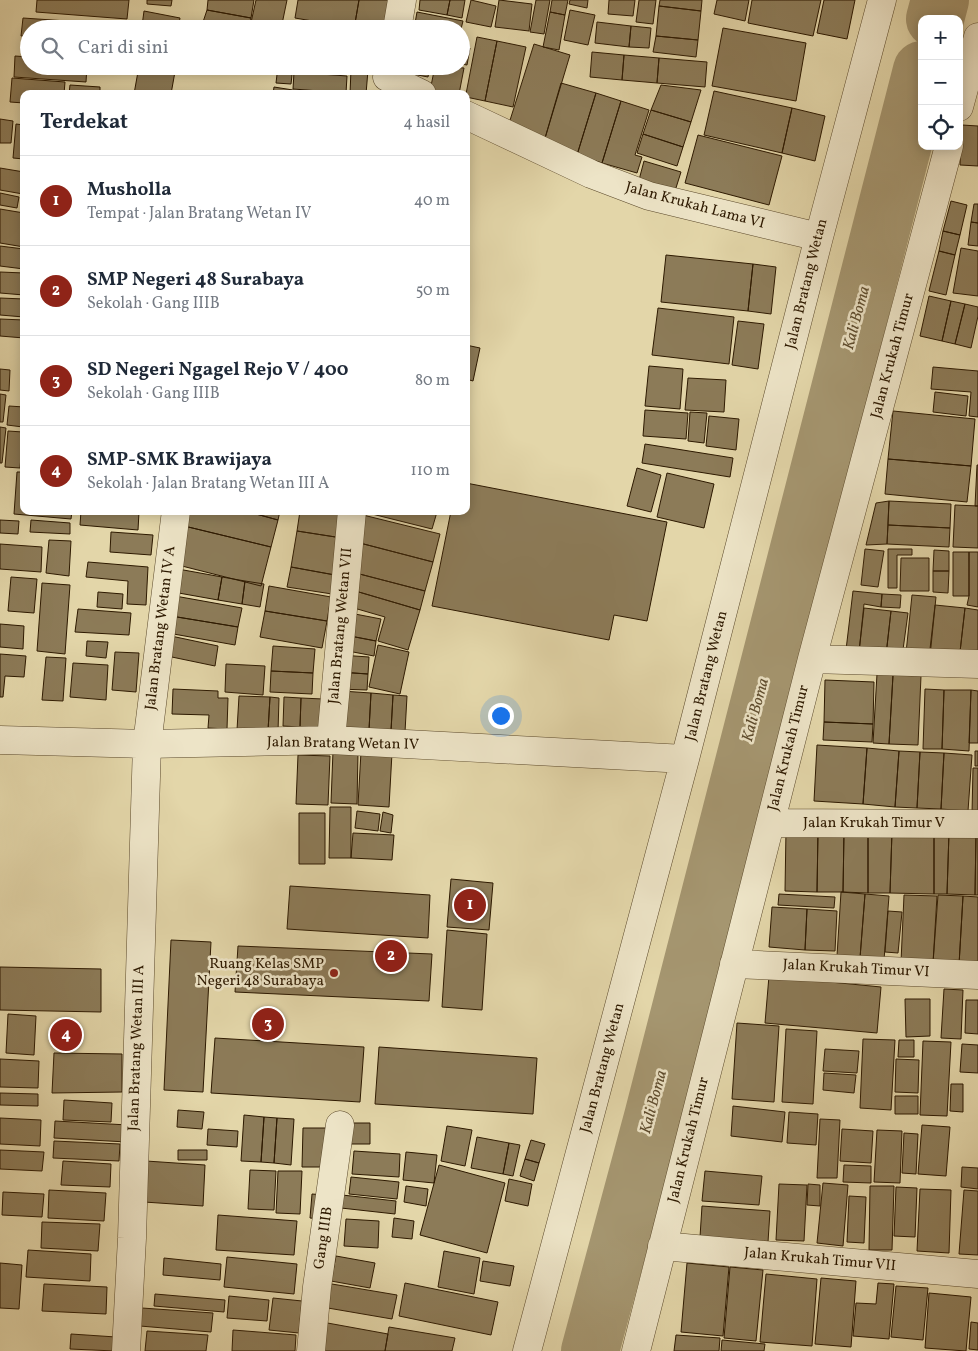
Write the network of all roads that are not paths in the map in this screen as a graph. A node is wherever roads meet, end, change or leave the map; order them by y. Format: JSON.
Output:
{"nodes":[{"id":1,"x":402,"y":0,"type":"edge"},
{"id":2,"x":882,"y":0,"type":"edge"},
{"id":3,"x":398,"y":20,"type":"edge"},
{"id":4,"x":978,"y":37,"type":"edge"},
{"id":5,"x":387,"y":79,"type":"edge"},
{"id":6,"x":413,"y":90,"type":"edge"},
{"id":7,"x":960,"y":105,"type":"edge"},
{"id":8,"x":470,"y":117,"type":"edge"},
{"id":9,"x":948,"y":150,"type":"edge"},
{"id":10,"x":818,"y":237,"type":"junction"},
{"id":11,"x":176,"y":515,"type":"edge"},
{"id":12,"x":352,"y":515,"type":"edge"},
{"id":13,"x":812,"y":659,"type":"junction"},
{"id":14,"x":978,"y":664,"type":"edge"},
{"id":15,"x":0,"y":740,"type":"edge"},
{"id":16,"x":331,"y":740,"type":"junction"},
{"id":17,"x":147,"y":744,"type":"junction"},
{"id":18,"x":685,"y":759,"type":"junction"},
{"id":19,"x":771,"y":823,"type":"junction"},
{"id":20,"x":978,"y":824,"type":"edge"},
{"id":21,"x":734,"y":964,"type":"junction"},
{"id":22,"x":978,"y":975,"type":"edge"},
{"id":23,"x":340,"y":1124,"type":"dead end"},
{"id":24,"x":662,"y":1246,"type":"junction"},
{"id":25,"x":978,"y":1274,"type":"edge"},
{"id":26,"x":126,"y":1351,"type":"edge"},
{"id":27,"x":311,"y":1351,"type":"edge"},
{"id":28,"x":528,"y":1351,"type":"edge"},
{"id":29,"x":636,"y":1351,"type":"edge"}],
"edges":[{"from":1,"to":3,"type":"street"},
{"from":2,"to":10,"type":"street","name":"Jalan Bratang Wetan"},
{"from":4,"to":7,"type":"street"},
{"from":5,"to":6,"type":"street"},
{"from":8,"to":10,"type":"street","name":"Jalan Krukah Lama VI"},
{"from":9,"to":13,"type":"street","name":"Jalan Krukah Timur"},
{"from":10,"to":18,"type":"street","name":"Jalan Bratang Wetan"},
{"from":11,"to":17,"type":"street","name":"Jalan Bratang Wetan IV A"},
{"from":12,"to":16,"type":"street","name":"Jalan Bratang Wetan VII"},
{"from":13,"to":14,"type":"street"},
{"from":13,"to":19,"type":"street","name":"Jalan Krukah Timur"},
{"from":15,"to":17,"type":"street","name":"Jalan Bratang Wetan IV"},
{"from":16,"to":17,"type":"street","name":"Jalan Bratang Wetan IV"},
{"from":16,"to":18,"type":"street","name":"Jalan Bratang Wetan IV"},
{"from":17,"to":26,"type":"street","name":"Jalan Bratang Wetan III A"},
{"from":18,"to":28,"type":"street","name":"Jalan Bratang Wetan"},
{"from":19,"to":20,"type":"street","name":"Jalan Krukah Timur V"},
{"from":19,"to":21,"type":"street","name":"Jalan Krukah Timur"},
{"from":21,"to":22,"type":"street","name":"Jalan Krukah Timur VI"},
{"from":21,"to":24,"type":"street","name":"Jalan Krukah Timur"},
{"from":23,"to":27,"type":"street","name":"Gang IIIB"},
{"from":24,"to":25,"type":"street","name":"Jalan Krukah Timur VII"},
{"from":24,"to":29,"type":"street","name":"Jalan Krukah Timur"}]}
